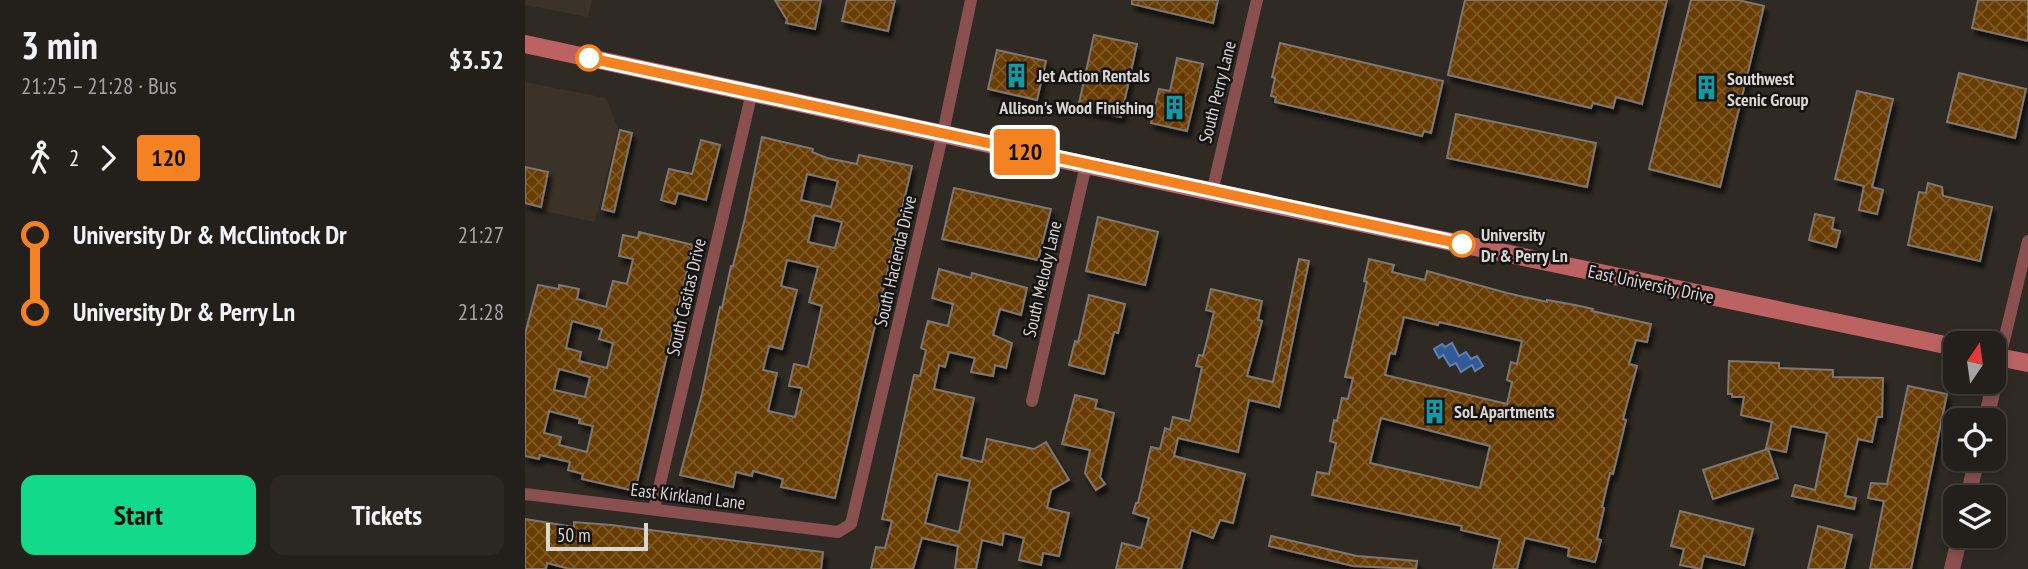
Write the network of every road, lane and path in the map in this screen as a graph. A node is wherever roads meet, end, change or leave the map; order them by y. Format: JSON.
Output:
{"nodes":[{"id":1,"x":971,"y":0,"type":"edge"},
{"id":2,"x":1257,"y":0,"type":"edge"},
{"id":3,"x":525,"y":44,"type":"edge"},
{"id":4,"x":752,"y":92,"type":"junction"},
{"id":5,"x":943,"y":133,"type":"junction"},
{"id":6,"x":1086,"y":165,"type":"junction"},
{"id":7,"x":1212,"y":192,"type":"junction"},
{"id":8,"x":2028,"y":241,"type":"edge"},
{"id":9,"x":2004,"y":331,"type":"edge"},
{"id":10,"x":1943,"y":344,"type":"edge"},
{"id":11,"x":2006,"y":358,"type":"edge"},
{"id":12,"x":2028,"y":363,"type":"edge"},
{"id":13,"x":1033,"y":401,"type":"dead end"},
{"id":14,"x":525,"y":494,"type":"edge"},
{"id":15,"x":654,"y":509,"type":"junction"},
{"id":16,"x":847,"y":528,"type":"joint"},
{"id":17,"x":1957,"y":548,"type":"edge"},
{"id":18,"x":1952,"y":569,"type":"edge"}],
"edges":[{"from":1,"to":5,"type":"street","name":"South Hacienda Drive"},
{"from":2,"to":7,"type":"street","name":"South Perry Lane"},
{"from":3,"to":4,"type":"main road","name":"East University Drive"},
{"from":4,"to":5,"type":"main road","name":"East University Drive"},
{"from":4,"to":15,"type":"street","name":"South Casitas Drive"},
{"from":5,"to":6,"type":"main road","name":"East University Drive"},
{"from":5,"to":16,"type":"street","name":"South Hacienda Drive"},
{"from":6,"to":7,"type":"main road","name":"East University Drive"},
{"from":6,"to":13,"type":"street","name":"South Melody Lane"},
{"from":7,"to":10,"type":"main road","name":"East University Drive"},
{"from":8,"to":9,"type":"street"},
{"from":11,"to":12,"type":"main road"},
{"from":14,"to":15,"type":"street","name":"East Kirkland Lane"},
{"from":15,"to":16,"type":"street","name":"East Kirkland Lane"},
{"from":17,"to":18,"type":"street"}]}
